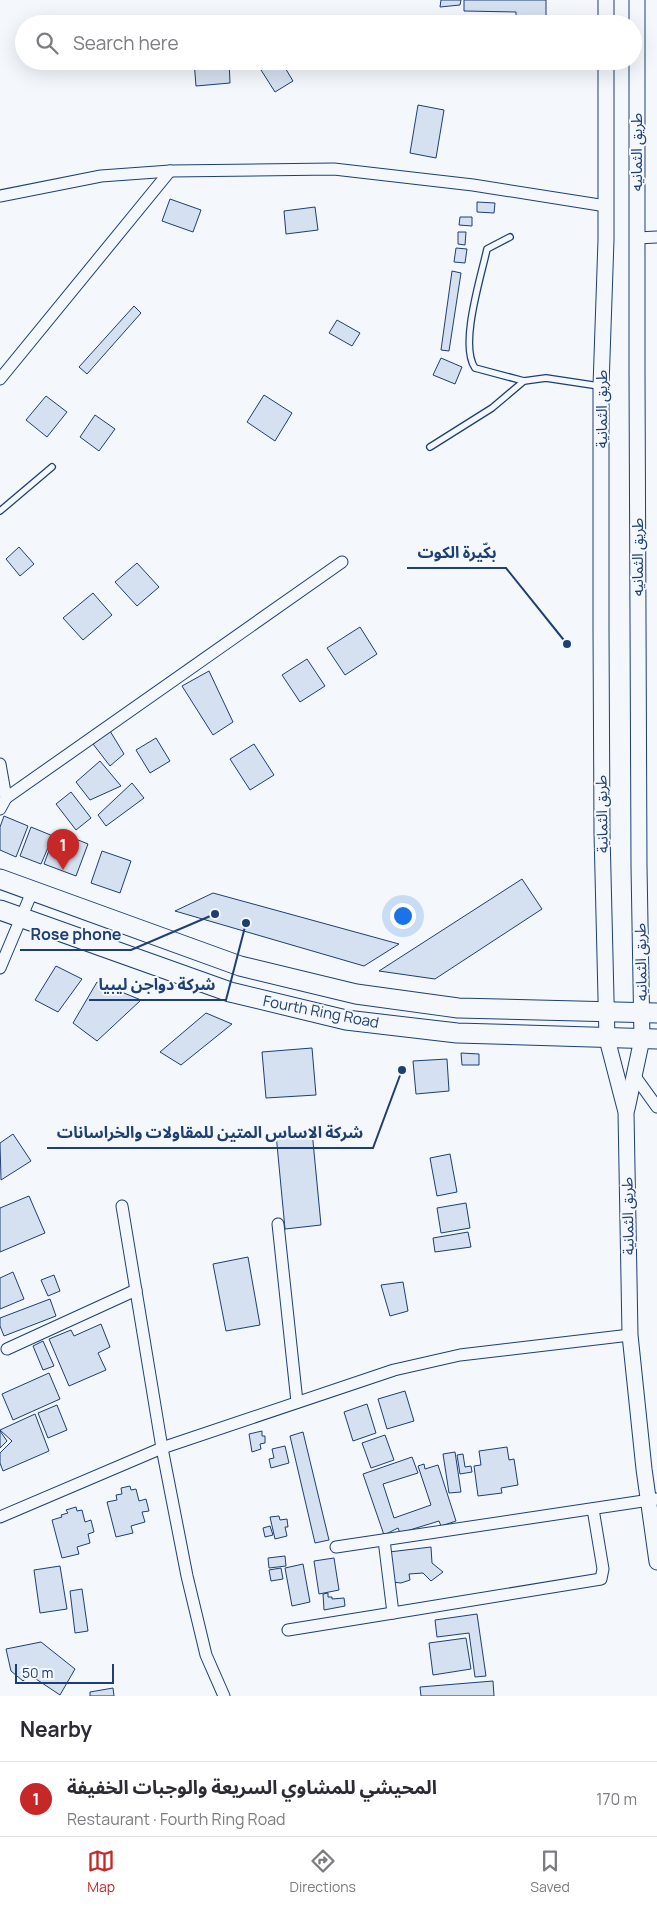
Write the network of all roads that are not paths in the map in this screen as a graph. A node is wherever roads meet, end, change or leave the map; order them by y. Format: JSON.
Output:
{"nodes":[{"id":1,"x":606,"y":0,"type":"edge"},
{"id":2,"x":637,"y":0,"type":"edge"},
{"id":3,"x":606,"y":15,"type":"edge"},
{"id":4,"x":637,"y":15,"type":"edge"},
{"id":5,"x":606,"y":70,"type":"edge"},
{"id":6,"x":637,"y":70,"type":"edge"},
{"id":7,"x":170,"y":171,"type":"junction"},
{"id":8,"x":0,"y":196,"type":"edge"},
{"id":9,"x":606,"y":206,"type":"junction"},
{"id":10,"x":510,"y":237,"type":"dead end"},
{"id":11,"x":657,"y":237,"type":"edge"},
{"id":12,"x":637,"y":238,"type":"junction"},
{"id":13,"x":0,"y":379,"type":"edge"},
{"id":14,"x":524,"y":380,"type":"junction"},
{"id":15,"x":601,"y":386,"type":"junction"},
{"id":16,"x":430,"y":447,"type":"dead end"},
{"id":17,"x":52,"y":467,"type":"dead end"},
{"id":18,"x":0,"y":511,"type":"edge"},
{"id":19,"x":342,"y":562,"type":"dead end"},
{"id":20,"x":0,"y":764,"type":"edge"},
{"id":21,"x":6,"y":798,"type":"junction"},
{"id":22,"x":0,"y":809,"type":"edge"},
{"id":23,"x":0,"y":879,"type":"edge"},
{"id":24,"x":32,"y":892,"type":"junction"},
{"id":25,"x":0,"y":910,"type":"edge"},
{"id":26,"x":22,"y":918,"type":"junction"},
{"id":27,"x":0,"y":968,"type":"edge"},
{"id":28,"x":606,"y":1012,"type":"junction"},
{"id":29,"x":649,"y":1013,"type":"edge"},
{"id":30,"x":607,"y":1039,"type":"junction"},
{"id":31,"x":650,"y":1039,"type":"edge"},
{"id":32,"x":634,"y":1075,"type":"junction"},
{"id":33,"x":657,"y":1108,"type":"edge"},
{"id":34,"x":626,"y":1112,"type":"junction"},
{"id":35,"x":122,"y":1206,"type":"dead end"},
{"id":36,"x":278,"y":1224,"type":"dead end"},
{"id":37,"x":136,"y":1290,"type":"junction"},
{"id":38,"x":630,"y":1335,"type":"junction"},
{"id":39,"x":7,"y":1349,"type":"dead end"},
{"id":40,"x":297,"y":1402,"type":"junction"},
{"id":41,"x":162,"y":1448,"type":"junction"},
{"id":42,"x":653,"y":1500,"type":"edge"},
{"id":43,"x":593,"y":1509,"type":"junction"},
{"id":44,"x":0,"y":1517,"type":"edge"},
{"id":45,"x":384,"y":1540,"type":"junction"},
{"id":46,"x":336,"y":1547,"type":"dead end"},
{"id":47,"x":657,"y":1562,"type":"edge"},
{"id":48,"x":392,"y":1614,"type":"junction"},
{"id":49,"x":288,"y":1630,"type":"dead end"},
{"id":50,"x":224,"y":1696,"type":"edge"}],
"edges":[{"from":1,"to":3,"type":"street"},
{"from":2,"to":4,"type":"street","name":"طريق الثمانيه"},
{"from":5,"to":9,"type":"street","name":"طريق الثمانية"},
{"from":6,"to":12,"type":"street","name":"طريق الثمانيه"},
{"from":7,"to":8,"type":"street"},
{"from":7,"to":9,"type":"street"},
{"from":7,"to":13,"type":"street"},
{"from":9,"to":15,"type":"street","name":"طريق الثمانية"},
{"from":10,"to":14,"type":"lane"},
{"from":11,"to":12,"type":"street"},
{"from":12,"to":29,"type":"street","name":"طريق الثمانيه"},
{"from":14,"to":15,"type":"lane"},
{"from":14,"to":16,"type":"lane"},
{"from":15,"to":28,"type":"street","name":"طريق الثمانية"},
{"from":17,"to":18,"type":"lane"},
{"from":19,"to":21,"type":"street"},
{"from":20,"to":21,"type":"street"},
{"from":21,"to":22,"type":"street"},
{"from":23,"to":24,"type":"main road","name":"Fourth Ring Road"},
{"from":24,"to":26,"type":"street"},
{"from":24,"to":28,"type":"main road","name":"Fourth Ring Road"},
{"from":25,"to":26,"type":"main road","name":"Fourth Ring Road"},
{"from":26,"to":27,"type":"street"},
{"from":26,"to":30,"type":"main road","name":"Fourth Ring Road"},
{"from":28,"to":29,"type":"main road","name":"Fourth Ring Road"},
{"from":28,"to":30,"type":"street","name":"طريق الثمانية"},
{"from":29,"to":31,"type":"street","name":"طريق الثمانيه"},
{"from":30,"to":31,"type":"main road","name":"Fourth Ring Road"},
{"from":30,"to":34,"type":"street","name":"طريق الثمانية"},
{"from":31,"to":32,"type":"street","name":"طريق الثمانيه"},
{"from":32,"to":33,"type":"street"},
{"from":32,"to":34,"type":"street","name":"طريق الثمانيه"},
{"from":34,"to":38,"type":"street","name":"طريق الثمانية"},
{"from":35,"to":37,"type":"street"},
{"from":36,"to":40,"type":"street"},
{"from":37,"to":39,"type":"street"},
{"from":37,"to":41,"type":"street"},
{"from":38,"to":40,"type":"street"},
{"from":38,"to":42,"type":"street","name":"طريق الثمانية"},
{"from":40,"to":41,"type":"street"},
{"from":41,"to":44,"type":"street"},
{"from":41,"to":50,"type":"street"},
{"from":42,"to":43,"type":"street"},
{"from":42,"to":47,"type":"street","name":"طريق الثمانية"},
{"from":43,"to":45,"type":"street"},
{"from":43,"to":48,"type":"street"},
{"from":45,"to":46,"type":"street"},
{"from":45,"to":48,"type":"street"},
{"from":48,"to":49,"type":"street"}]}
